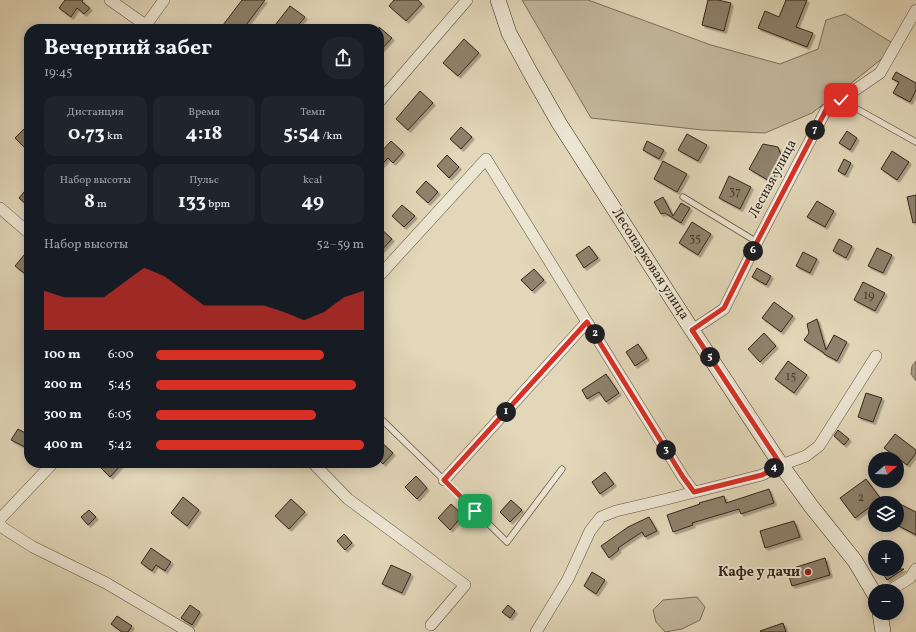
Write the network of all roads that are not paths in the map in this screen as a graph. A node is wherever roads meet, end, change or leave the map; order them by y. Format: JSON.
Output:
{"nodes":[{"id":1,"x":110,"y":0,"type":"edge"},
{"id":2,"x":164,"y":0,"type":"edge"},
{"id":3,"x":467,"y":0,"type":"edge"},
{"id":4,"x":498,"y":0,"type":"edge"},
{"id":5,"x":916,"y":10,"type":"edge"},
{"id":6,"x":144,"y":24,"type":"edge"},
{"id":7,"x":150,"y":24,"type":"edge"},
{"id":8,"x":384,"y":96,"type":"edge"},
{"id":9,"x":841,"y":100,"type":"junction"},
{"id":10,"x":916,"y":142,"type":"edge"},
{"id":11,"x":683,"y":197,"type":"dead end"},
{"id":12,"x":0,"y":208,"type":"edge"},
{"id":13,"x":24,"y":229,"type":"edge"},
{"id":14,"x":757,"y":242,"type":"junction"},
{"id":15,"x":384,"y":271,"type":"edge"},
{"id":16,"x":587,"y":322,"type":"junction"},
{"id":17,"x":692,"y":330,"type":"junction"},
{"id":18,"x":876,"y":356,"type":"dead end"},
{"id":19,"x":384,"y":422,"type":"edge"},
{"id":20,"x":781,"y":465,"type":"junction"},
{"id":21,"x":48,"y":468,"type":"edge"},
{"id":22,"x":318,"y":468,"type":"edge"},
{"id":23,"x":562,"y":469,"type":"dead end"},
{"id":24,"x":444,"y":480,"type":"junction"},
{"id":25,"x":694,"y":492,"type":"junction"},
{"id":26,"x":0,"y":519,"type":"edge"},
{"id":27,"x":0,"y":526,"type":"edge"},
{"id":28,"x":916,"y":569,"type":"edge"},
{"id":29,"x":869,"y":584,"type":"edge"},
{"id":30,"x":900,"y":584,"type":"edge"},
{"id":31,"x":881,"y":620,"type":"edge"},
{"id":32,"x":431,"y":625,"type":"dead end"},
{"id":33,"x":189,"y":632,"type":"edge"},
{"id":34,"x":536,"y":632,"type":"edge"},
{"id":35,"x":884,"y":632,"type":"edge"}],
"edges":[{"from":1,"to":6,"type":"street"},
{"from":2,"to":7,"type":"street"},
{"from":3,"to":8,"type":"street"},
{"from":4,"to":17,"type":"street","name":"Лесопарковая улица"},
{"from":5,"to":9,"type":"street","name":"Лесная улица"},
{"from":9,"to":10,"type":"lane"},
{"from":9,"to":14,"type":"street","name":"Лесная улица"},
{"from":11,"to":14,"type":"lane"},
{"from":12,"to":13,"type":"street"},
{"from":14,"to":17,"type":"street","name":"Лесная улица"},
{"from":15,"to":16,"type":"street"},
{"from":16,"to":24,"type":"street"},
{"from":16,"to":25,"type":"street"},
{"from":17,"to":20,"type":"street","name":"Лесопарковая улица"},
{"from":18,"to":20,"type":"street"},
{"from":19,"to":24,"type":"lane"},
{"from":20,"to":25,"type":"street"},
{"from":20,"to":29,"type":"street","name":"Лесопарковая улица"},
{"from":21,"to":26,"type":"street"},
{"from":22,"to":32,"type":"street"},
{"from":23,"to":24,"type":"lane"},
{"from":25,"to":34,"type":"street"},
{"from":27,"to":33,"type":"street"},
{"from":28,"to":30,"type":"street"},
{"from":31,"to":35,"type":"street"}]}
